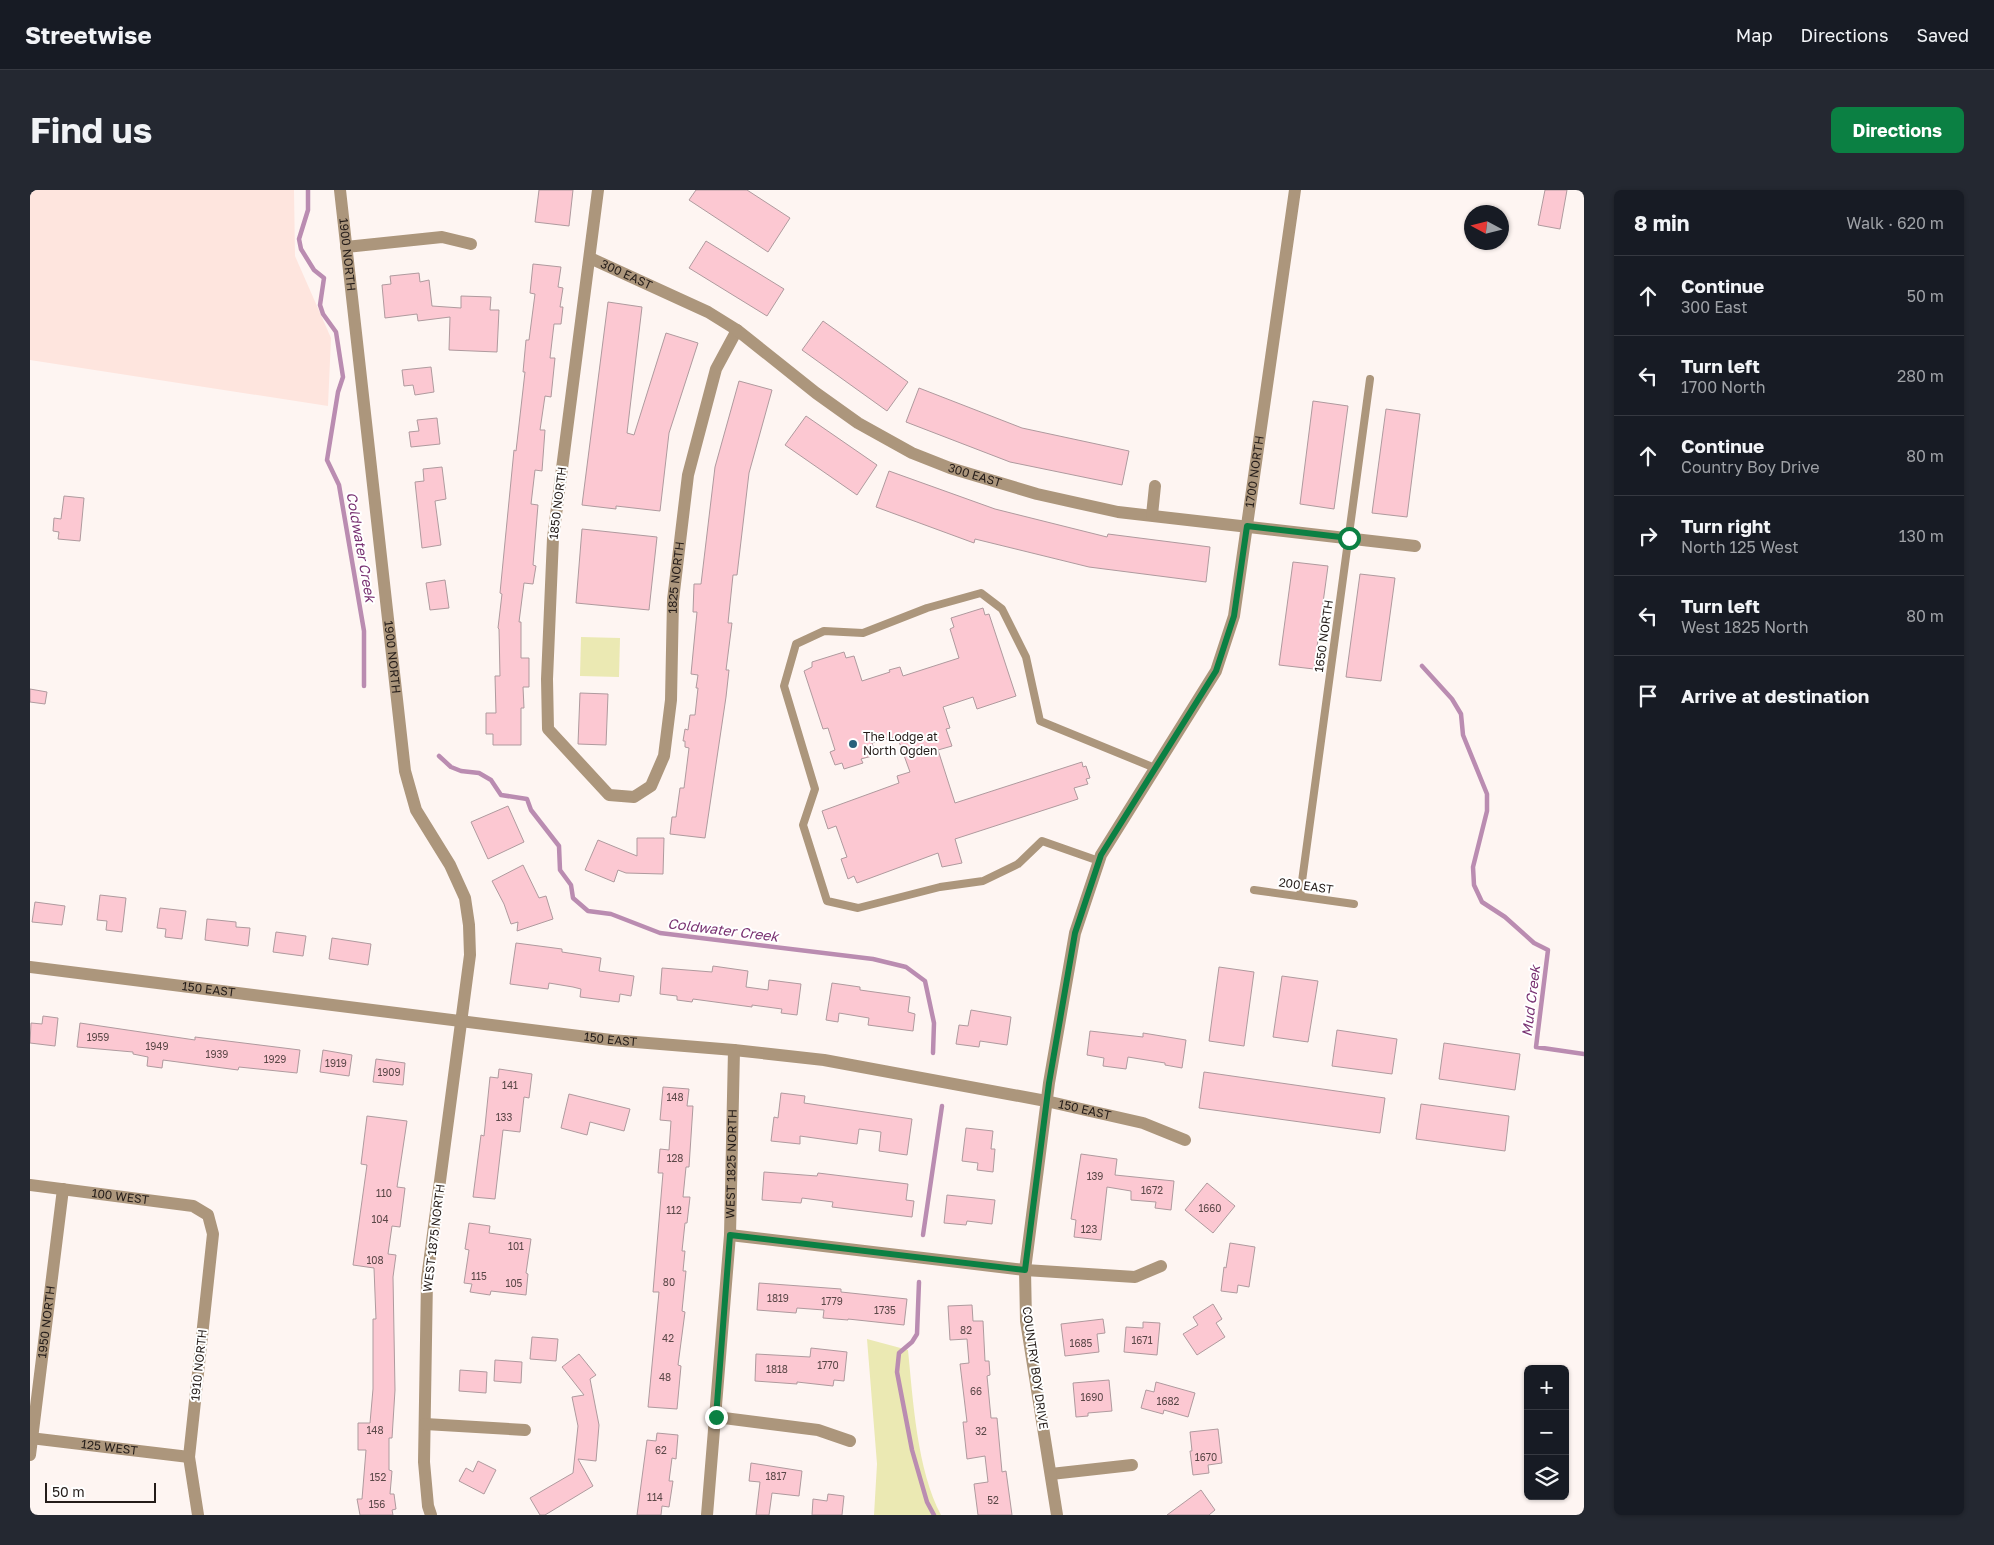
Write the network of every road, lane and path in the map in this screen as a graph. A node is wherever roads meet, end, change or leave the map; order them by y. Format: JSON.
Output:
{"nodes":[{"id":1,"x":340,"y":190,"type":"edge"},
{"id":2,"x":598,"y":190,"type":"edge"},
{"id":3,"x":1295,"y":190,"type":"edge"},
{"id":4,"x":471,"y":244,"type":"dead end"},
{"id":5,"x":346,"y":247,"type":"junction"},
{"id":6,"x":590,"y":258,"type":"junction"},
{"id":7,"x":738,"y":330,"type":"junction"},
{"id":8,"x":1370,"y":379,"type":"dead end"},
{"id":9,"x":1155,"y":486,"type":"dead end"},
{"id":10,"x":1152,"y":515,"type":"junction"},
{"id":11,"x":1247,"y":526,"type":"junction"},
{"id":12,"x":1349,"y":538,"type":"junction"},
{"id":13,"x":1415,"y":546,"type":"dead end"},
{"id":14,"x":1155,"y":768,"type":"junction"},
{"id":15,"x":608,"y":795,"type":"joint"},
{"id":16,"x":1099,"y":861,"type":"junction"},
{"id":17,"x":1254,"y":890,"type":"dead end"},
{"id":18,"x":1300,"y":896,"type":"junction"},
{"id":19,"x":1354,"y":904,"type":"dead end"},
{"id":20,"x":30,"y":967,"type":"edge"},
{"id":21,"x":462,"y":1021,"type":"junction"},
{"id":22,"x":734,"y":1050,"type":"junction"},
{"id":23,"x":1046,"y":1101,"type":"junction"},
{"id":24,"x":1185,"y":1140,"type":"dead end"},
{"id":25,"x":30,"y":1185,"type":"edge"},
{"id":26,"x":63,"y":1189,"type":"junction"},
{"id":27,"x":208,"y":1215,"type":"joint"},
{"id":28,"x":730,"y":1235,"type":"junction"},
{"id":29,"x":1162,"y":1266,"type":"dead end"},
{"id":30,"x":1025,"y":1270,"type":"junction"},
{"id":31,"x":716,"y":1417,"type":"junction"},
{"id":32,"x":424,"y":1424,"type":"junction"},
{"id":33,"x":525,"y":1430,"type":"dead end"},
{"id":34,"x":31,"y":1438,"type":"edge"},
{"id":35,"x":850,"y":1441,"type":"dead end"},
{"id":36,"x":30,"y":1455,"type":"edge"},
{"id":37,"x":189,"y":1457,"type":"junction"},
{"id":38,"x":1132,"y":1465,"type":"dead end"},
{"id":39,"x":1051,"y":1474,"type":"junction"},
{"id":40,"x":198,"y":1515,"type":"edge"},
{"id":41,"x":431,"y":1515,"type":"edge"},
{"id":42,"x":707,"y":1515,"type":"edge"},
{"id":43,"x":1057,"y":1515,"type":"edge"}],
"edges":[{"from":1,"to":5,"type":"street","name":"1900 NORTH"},
{"from":2,"to":6,"type":"street","name":"1850 NORTH"},
{"from":3,"to":11,"type":"street","name":"1700 NORTH"},
{"from":4,"to":5,"type":"street"},
{"from":5,"to":21,"type":"street","name":"1900 NORTH"},
{"from":6,"to":7,"type":"street","name":"300 EAST"},
{"from":6,"to":15,"type":"street","name":"1850 NORTH"},
{"from":7,"to":10,"type":"street","name":"300 EAST"},
{"from":7,"to":15,"type":"street","name":"1825 NORTH"},
{"from":8,"to":12,"type":"lane","name":"1650 NORTH"},
{"from":9,"to":10,"type":"street"},
{"from":10,"to":11,"type":"street","name":"300 EAST"},
{"from":11,"to":12,"type":"street","name":"300 EAST"},
{"from":11,"to":14,"type":"street","name":"1700 NORTH"},
{"from":12,"to":13,"type":"street","name":"300 EAST"},
{"from":12,"to":18,"type":"lane","name":"1650 NORTH"},
{"from":14,"to":16,"type":"street","name":"1700 NORTH"},
{"from":14,"to":16,"type":"lane"},
{"from":16,"to":23,"type":"street","name":"1700 NORTH"},
{"from":17,"to":18,"type":"lane","name":"200 EAST"},
{"from":18,"to":19,"type":"lane","name":"200 EAST"},
{"from":20,"to":21,"type":"street","name":"150 EAST"},
{"from":21,"to":22,"type":"street","name":"150 EAST"},
{"from":21,"to":32,"type":"street","name":"WEST 1875 NORTH"},
{"from":22,"to":23,"type":"street","name":"150 EAST"},
{"from":22,"to":28,"type":"street","name":"WEST 1825 NORTH"},
{"from":23,"to":24,"type":"street","name":"150 EAST"},
{"from":23,"to":30,"type":"street","name":"COUNTRY BOY DRIVE"},
{"from":25,"to":26,"type":"street","name":"100 WEST"},
{"from":26,"to":27,"type":"street","name":"100 WEST"},
{"from":26,"to":34,"type":"street","name":"1950 NORTH"},
{"from":27,"to":37,"type":"street","name":"1910 NORTH"},
{"from":28,"to":30,"type":"street"},
{"from":28,"to":31,"type":"street","name":"WEST 1825 NORTH"},
{"from":29,"to":30,"type":"street"},
{"from":30,"to":39,"type":"street","name":"COUNTRY BOY DRIVE"},
{"from":31,"to":35,"type":"street"},
{"from":31,"to":42,"type":"street","name":"WEST 1825 NORTH"},
{"from":32,"to":33,"type":"street"},
{"from":32,"to":41,"type":"street","name":"WEST 1875 NORTH"},
{"from":34,"to":36,"type":"street","name":"1950 NORTH"},
{"from":34,"to":37,"type":"street","name":"125 WEST"},
{"from":37,"to":40,"type":"street","name":"1910 NORTH"},
{"from":38,"to":39,"type":"street"},
{"from":39,"to":43,"type":"street","name":"COUNTRY BOY DRIVE"}]}
